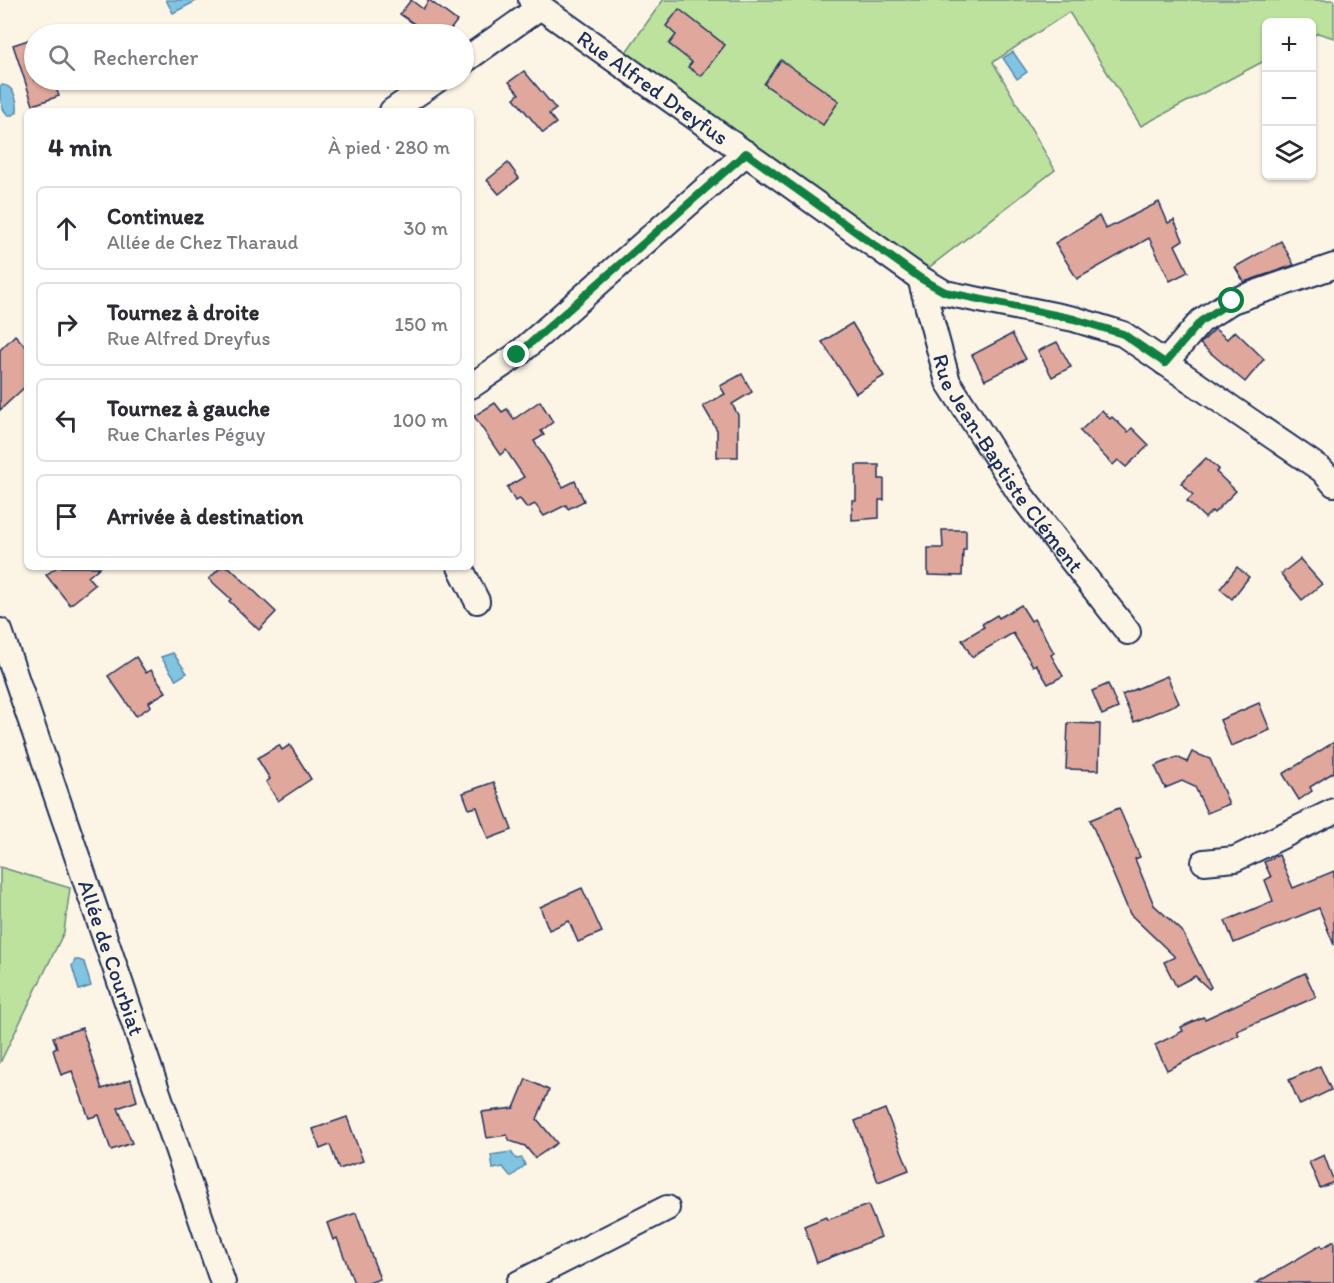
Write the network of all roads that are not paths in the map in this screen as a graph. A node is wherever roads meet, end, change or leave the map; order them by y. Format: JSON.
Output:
{"nodes":[{"id":1,"x":535,"y":3,"type":"edge"},
{"id":2,"x":474,"y":53,"type":"edge"},
{"id":3,"x":422,"y":90,"type":"edge"},
{"id":4,"x":396,"y":108,"type":"edge"},
{"id":5,"x":746,"y":153,"type":"junction"},
{"id":6,"x":1334,"y":266,"type":"edge"},
{"id":7,"x":920,"y":278,"type":"junction"},
{"id":8,"x":1165,"y":363,"type":"junction"},
{"id":9,"x":474,"y":384,"type":"edge"},
{"id":10,"x":1334,"y":484,"type":"edge"},
{"id":11,"x":462,"y":570,"type":"edge"},
{"id":12,"x":477,"y":601,"type":"dead end"},
{"id":13,"x":0,"y":631,"type":"edge"},
{"id":14,"x":1128,"y":632,"type":"dead end"},
{"id":15,"x":1334,"y":811,"type":"edge"},
{"id":16,"x":1204,"y":862,"type":"dead end"},
{"id":17,"x":667,"y":1208,"type":"dead end"},
{"id":18,"x":223,"y":1283,"type":"edge"},
{"id":19,"x":519,"y":1283,"type":"edge"}],
"edges":[{"from":1,"to":2,"type":"street"},
{"from":1,"to":5,"type":"street","name":"Rue Alfred Dreyfus"},
{"from":3,"to":4,"type":"street"},
{"from":5,"to":7,"type":"street","name":"Rue Alfred Dreyfus"},
{"from":5,"to":9,"type":"street"},
{"from":6,"to":8,"type":"street"},
{"from":7,"to":8,"type":"street","name":"Rue Alfred Dreyfus"},
{"from":7,"to":14,"type":"street","name":"Rue Jean-Baptiste Clément"},
{"from":8,"to":10,"type":"street","name":"Rue Alfred Dreyfus"},
{"from":11,"to":12,"type":"street"},
{"from":13,"to":18,"type":"street","name":"Allée de Courbiat"},
{"from":15,"to":16,"type":"street"},
{"from":17,"to":19,"type":"street"}]}
